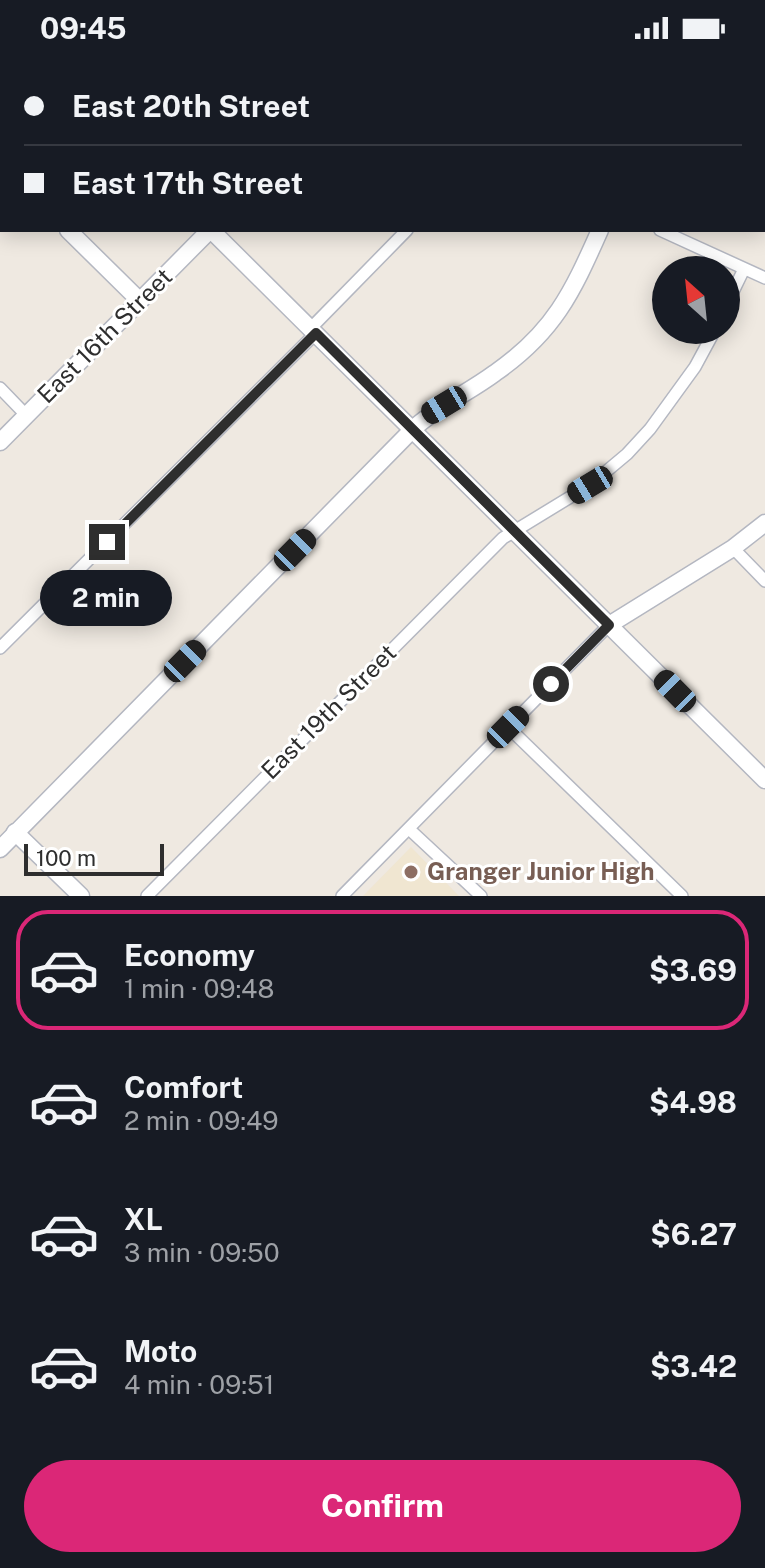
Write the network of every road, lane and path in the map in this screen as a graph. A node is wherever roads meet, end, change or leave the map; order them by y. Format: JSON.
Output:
{"nodes":[{"id":1,"x":70,"y":232,"type":"edge"},
{"id":2,"x":208,"y":232,"type":"edge"},
{"id":3,"x":212,"y":232,"type":"edge"},
{"id":4,"x":405,"y":232,"type":"edge"},
{"id":5,"x":599,"y":232,"type":"edge"},
{"id":6,"x":664,"y":232,"type":"edge"},
{"id":7,"x":744,"y":269,"type":"junction"},
{"id":8,"x":740,"y":277,"type":"edge"},
{"id":9,"x":765,"y":278,"type":"edge"},
{"id":10,"x":140,"y":301,"type":"junction"},
{"id":11,"x":314,"y":331,"type":"junction"},
{"id":12,"x":707,"y":344,"type":"edge"},
{"id":13,"x":0,"y":388,"type":"edge"},
{"id":14,"x":26,"y":415,"type":"junction"},
{"id":15,"x":413,"y":429,"type":"junction"},
{"id":16,"x":0,"y":442,"type":"edge"},
{"id":17,"x":765,"y":523,"type":"edge"},
{"id":18,"x":514,"y":531,"type":"junction"},
{"id":19,"x":733,"y":548,"type":"junction"},
{"id":20,"x":765,"y":581,"type":"edge"},
{"id":21,"x":609,"y":625,"type":"junction"},
{"id":22,"x":0,"y":648,"type":"edge"},
{"id":23,"x":508,"y":727,"type":"junction"},
{"id":24,"x":765,"y":780,"type":"edge"},
{"id":25,"x":409,"y":829,"type":"junction"},
{"id":26,"x":15,"y":832,"type":"junction"},
{"id":27,"x":0,"y":849,"type":"edge"},
{"id":28,"x":81,"y":896,"type":"edge"},
{"id":29,"x":147,"y":896,"type":"edge"},
{"id":30,"x":342,"y":896,"type":"edge"},
{"id":31,"x":481,"y":896,"type":"edge"},
{"id":32,"x":682,"y":896,"type":"edge"}],
"edges":[{"from":1,"to":10,"type":"street"},
{"from":2,"to":10,"type":"street","name":"East 16th Street"},
{"from":3,"to":11,"type":"street"},
{"from":4,"to":11,"type":"street"},
{"from":5,"to":15,"type":"street"},
{"from":6,"to":7,"type":"street"},
{"from":7,"to":8,"type":"street"},
{"from":7,"to":9,"type":"street"},
{"from":10,"to":14,"type":"street","name":"East 16th Street"},
{"from":11,"to":15,"type":"street"},
{"from":11,"to":22,"type":"street"},
{"from":12,"to":18,"type":"street","name":"East 19th Street"},
{"from":13,"to":14,"type":"street"},
{"from":14,"to":16,"type":"street","name":"East 16th Street"},
{"from":15,"to":18,"type":"street"},
{"from":15,"to":26,"type":"street"},
{"from":17,"to":19,"type":"street"},
{"from":18,"to":21,"type":"street"},
{"from":18,"to":29,"type":"street","name":"East 19th Street"},
{"from":19,"to":20,"type":"street"},
{"from":19,"to":21,"type":"street"},
{"from":21,"to":23,"type":"street"},
{"from":21,"to":24,"type":"street"},
{"from":23,"to":25,"type":"street"},
{"from":23,"to":32,"type":"street"},
{"from":25,"to":30,"type":"street"},
{"from":25,"to":31,"type":"street"},
{"from":26,"to":27,"type":"street"},
{"from":26,"to":28,"type":"street"}]}
